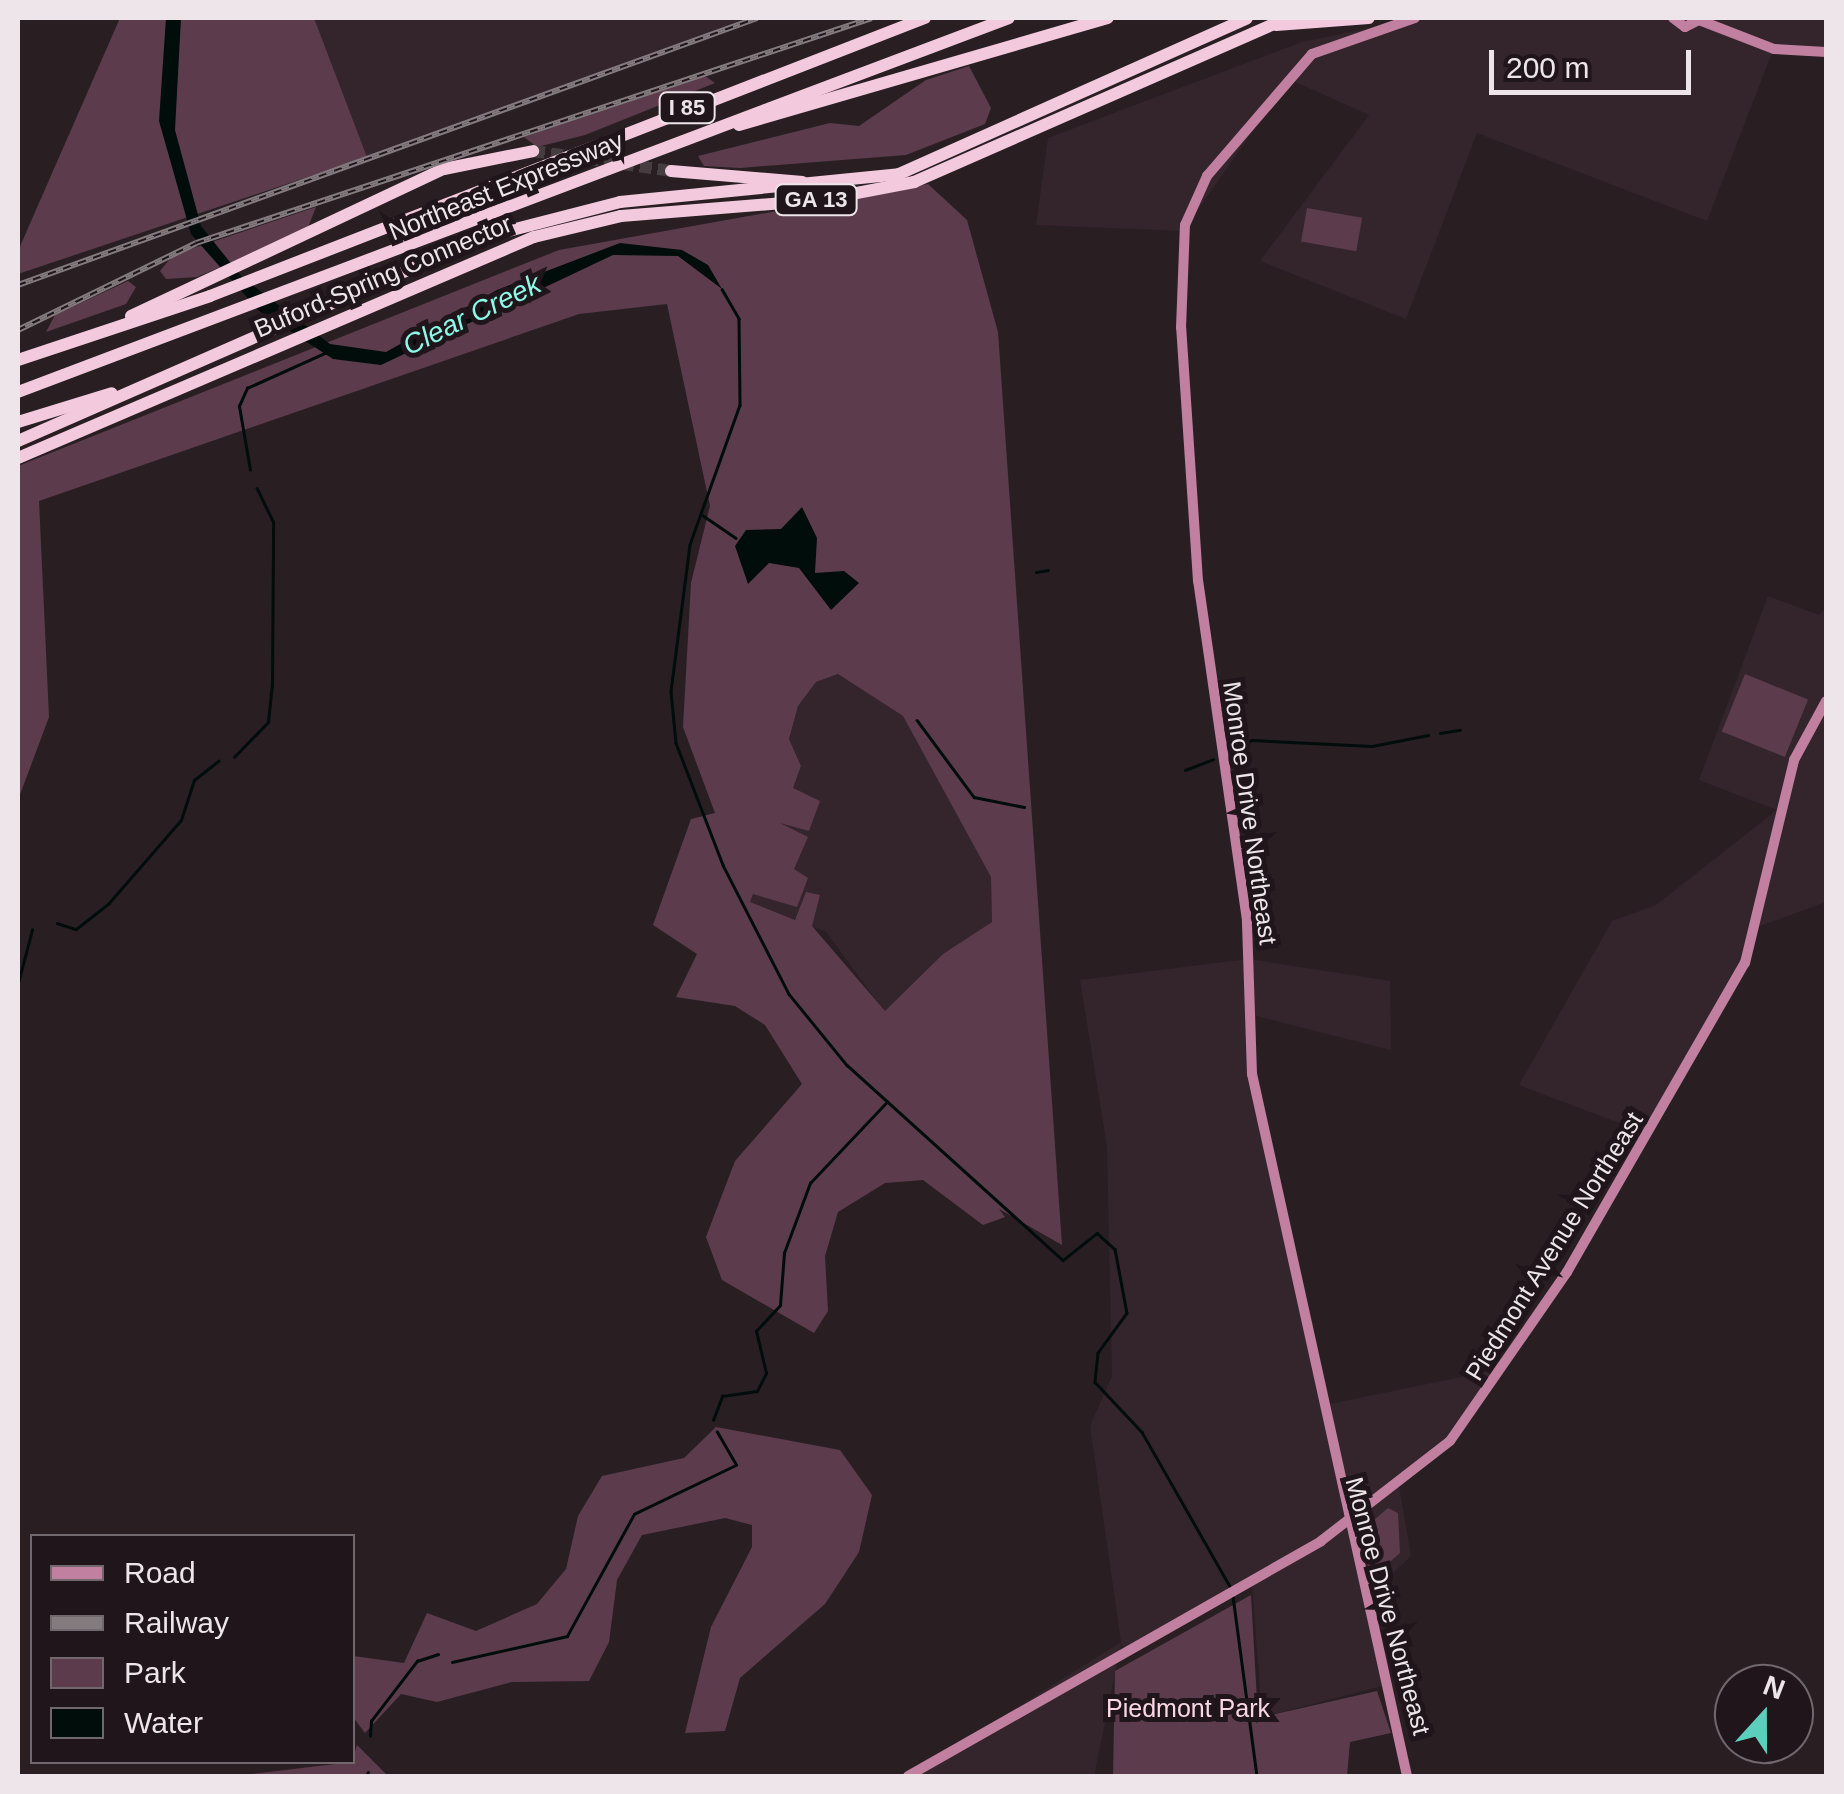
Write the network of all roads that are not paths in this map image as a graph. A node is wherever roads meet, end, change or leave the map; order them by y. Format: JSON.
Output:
{"nodes":[{"id":1,"x":925,"y":18,"type":"edge"},
{"id":2,"x":1009,"y":18,"type":"edge"},
{"id":3,"x":1108,"y":18,"type":"edge"},
{"id":4,"x":1219,"y":18,"type":"edge"},
{"id":5,"x":1288,"y":18,"type":"edge"},
{"id":6,"x":1369,"y":18,"type":"edge"},
{"id":7,"x":1415,"y":18,"type":"edge"},
{"id":8,"x":1673,"y":18,"type":"edge"},
{"id":9,"x":1242,"y":19,"type":"edge"},
{"id":10,"x":1699,"y":19,"type":"edge"},
{"id":11,"x":1826,"y":52,"type":"edge"},
{"id":12,"x":664,"y":146,"type":"junction"},
{"id":13,"x":532,"y":150,"type":"tunnel mouth"},
{"id":14,"x":671,"y":171,"type":"tunnel mouth"},
{"id":15,"x":836,"y":184,"type":"junction"},
{"id":16,"x":277,"y":261,"type":"junction"},
{"id":17,"x":326,"y":317,"type":"junction"},
{"id":18,"x":266,"y":343,"type":"junction"},
{"id":19,"x":18,"y":360,"type":"edge"},
{"id":20,"x":194,"y":365,"type":"junction"},
{"id":21,"x":18,"y":392,"type":"edge"},
{"id":22,"x":18,"y":422,"type":"edge"},
{"id":23,"x":18,"y":441,"type":"edge"},
{"id":24,"x":18,"y":458,"type":"edge"},
{"id":25,"x":1826,"y":701,"type":"edge"},
{"id":26,"x":1346,"y":1526,"type":"junction"},
{"id":27,"x":908,"y":1776,"type":"edge"},
{"id":28,"x":1406,"y":1776,"type":"edge"}],
"edges":[{"from":1,"to":16,"type":"highway","name":"Northeast Expressway","number":"I 85"},
{"from":2,"to":12,"type":"highway","name":"Northeast Expressway","number":"I 85"},
{"from":3,"to":12,"type":"highway"},
{"from":4,"to":6,"type":"highway"},
{"from":5,"to":17,"type":"highway","name":"Buford-Spring Connector","number":"GA 13"},
{"from":7,"to":26,"type":"main road","name":"Monroe Drive Northeast"},
{"from":8,"to":10,"type":"main road"},
{"from":9,"to":15,"type":"highway","name":"Buford-Spring Connector","number":"GA 13"},
{"from":10,"to":11,"type":"main road"},
{"from":12,"to":21,"type":"highway","name":"Northeast Expressway","number":"I 85"},
{"from":13,"to":16,"type":"highway"},
{"from":14,"to":15,"type":"highway"},
{"from":15,"to":17,"type":"highway","name":"Buford-Spring Connector","number":"GA 13"},
{"from":16,"to":19,"type":"highway"},
{"from":17,"to":18,"type":"highway","name":"Buford-Spring Connector","number":"GA 13"},
{"from":18,"to":20,"type":"highway","name":"Buford-Spring Connector","number":"GA 13"},
{"from":18,"to":24,"type":"highway","name":"Buford-Spring Connector","number":"GA 13"},
{"from":20,"to":22,"type":"highway"},
{"from":20,"to":23,"type":"highway","name":"Buford-Spring Connector","number":"GA 13"},
{"from":25,"to":26,"type":"main road","name":"Piedmont Avenue Northeast"},
{"from":26,"to":27,"type":"main road","name":"Piedmont Avenue Northeast"},
{"from":26,"to":28,"type":"main road","name":"Monroe Drive Northeast"}]}
